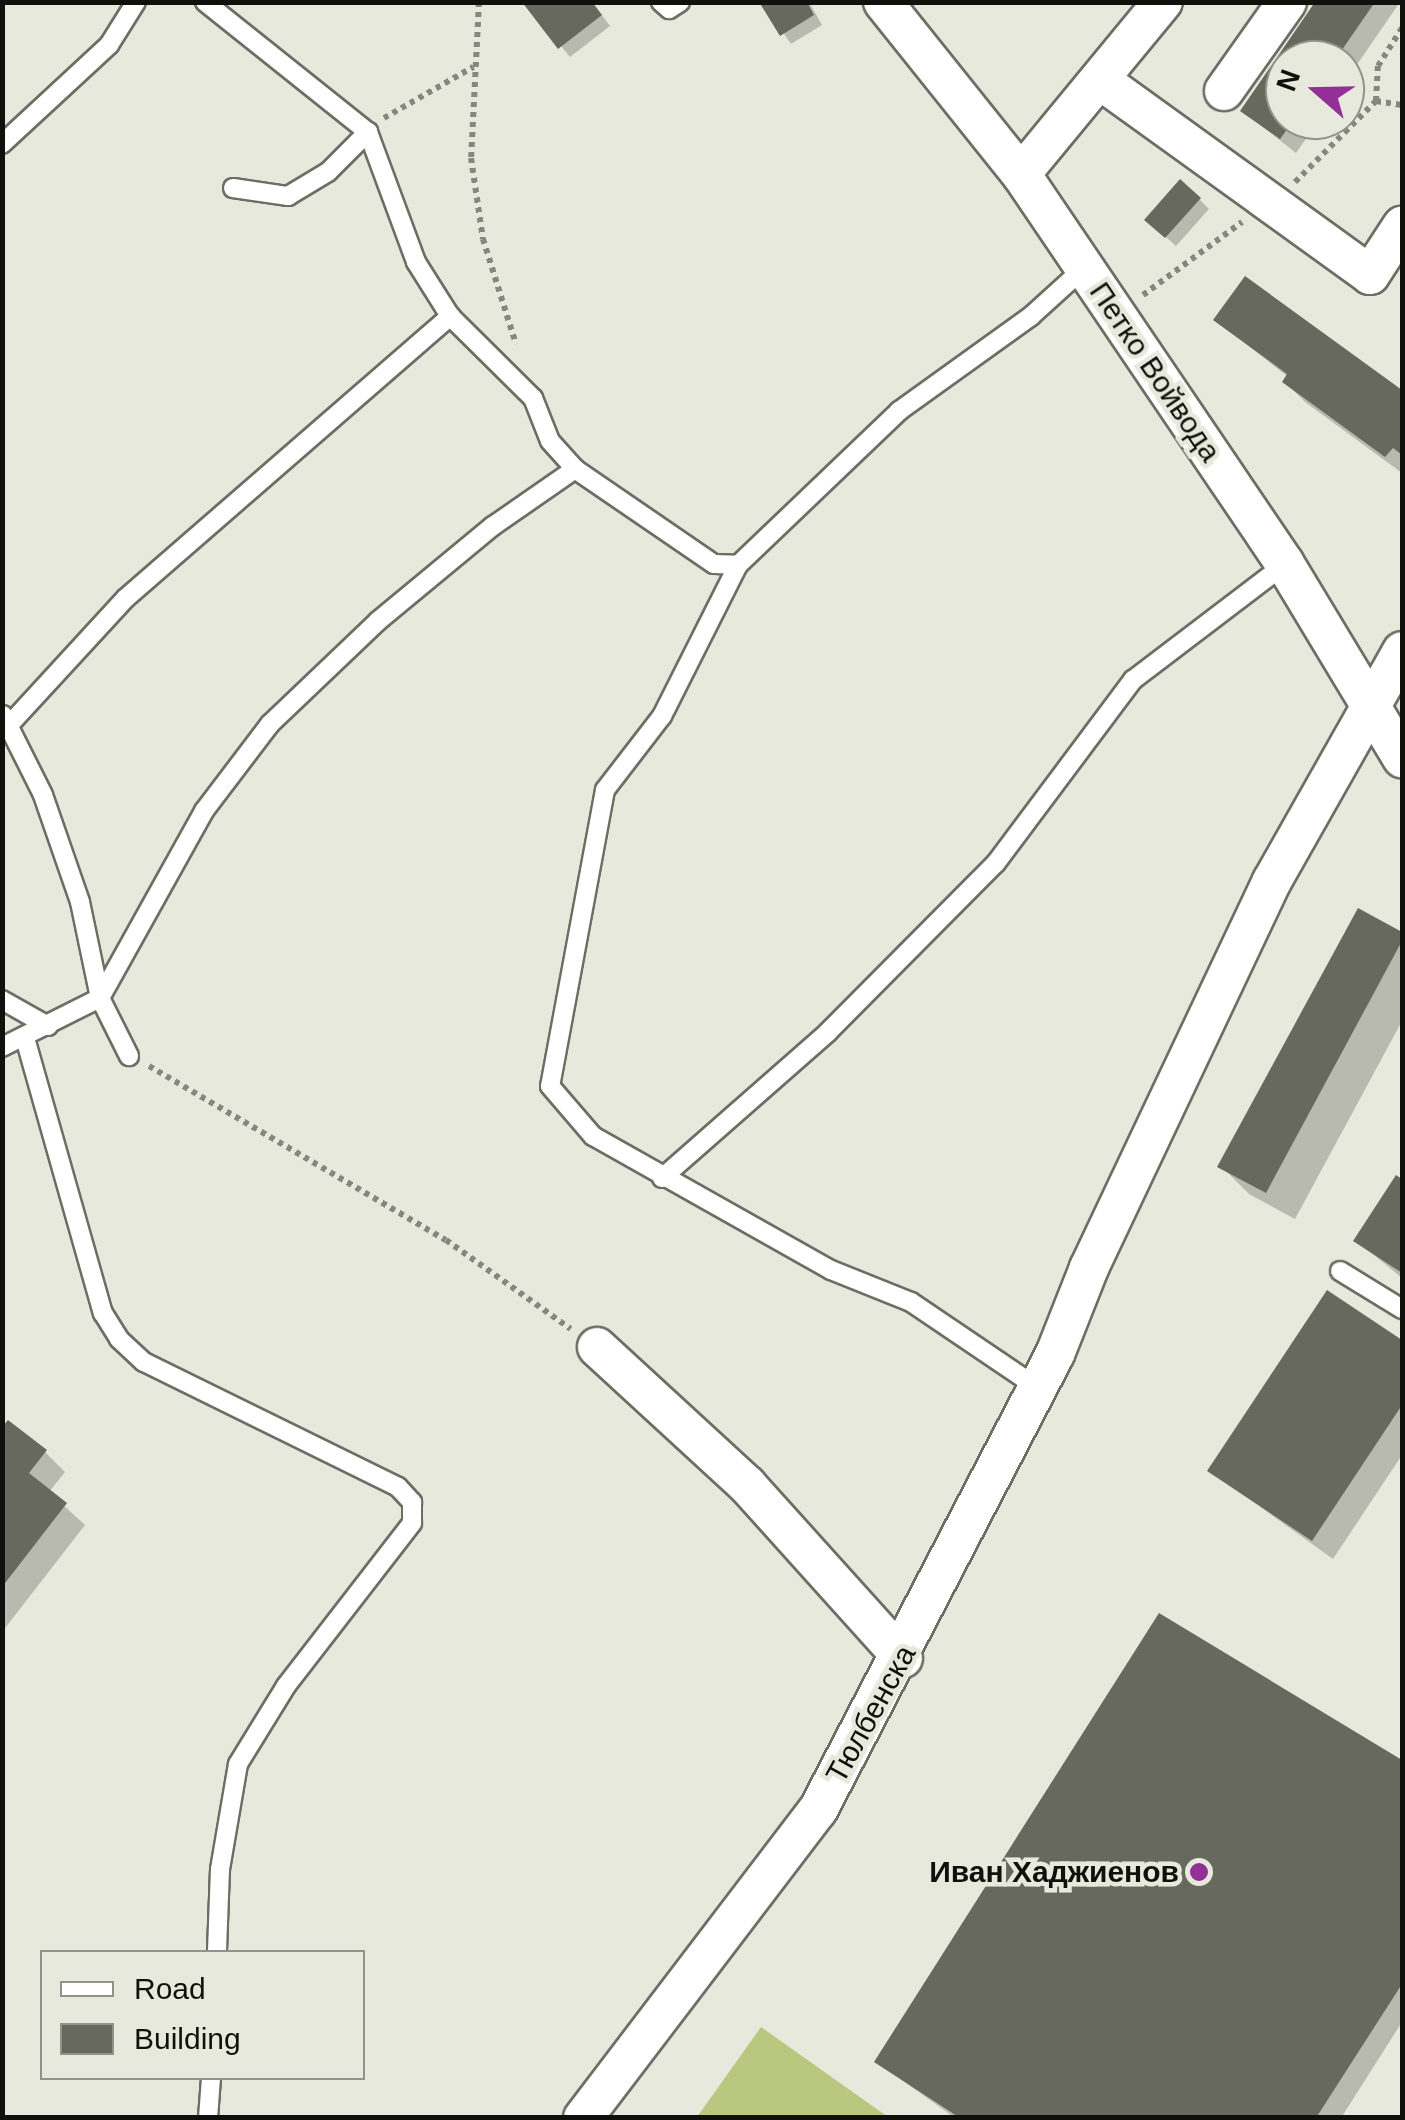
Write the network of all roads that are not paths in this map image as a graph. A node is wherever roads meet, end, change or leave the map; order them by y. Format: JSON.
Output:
{"nodes":[{"id":1,"x":136,"y":2,"type":"edge"},
{"id":2,"x":206,"y":2,"type":"edge"},
{"id":3,"x":662,"y":2,"type":"edge"},
{"id":4,"x":680,"y":2,"type":"edge"},
{"id":5,"x":883,"y":2,"type":"edge"},
{"id":6,"x":1163,"y":2,"type":"edge"},
{"id":7,"x":1287,"y":2,"type":"edge"},
{"id":8,"x":1100,"y":80,"type":"junction"},
{"id":9,"x":1224,"y":91,"type":"dead end"},
{"id":10,"x":368,"y":132,"type":"junction"},
{"id":11,"x":2,"y":144,"type":"edge"},
{"id":12,"x":1022,"y":174,"type":"junction"},
{"id":13,"x":233,"y":188,"type":"dead end"},
{"id":14,"x":1402,"y":226,"type":"edge"},
{"id":15,"x":1084,"y":268,"type":"junction"},
{"id":16,"x":450,"y":316,"type":"junction"},
{"id":17,"x":576,"y":469,"type":"junction"},
{"id":18,"x":1285,"y":564,"type":"junction"},
{"id":19,"x":738,"y":565,"type":"junction"},
{"id":20,"x":1402,"y":651,"type":"edge"},
{"id":21,"x":1370,"y":707,"type":"junction"},
{"id":22,"x":6,"y":719,"type":"edge"},
{"id":23,"x":1402,"y":758,"type":"edge"},
{"id":24,"x":100,"y":998,"type":"junction"},
{"id":25,"x":2,"y":1000,"type":"edge"},
{"id":26,"x":48,"y":1026,"type":"junction"},
{"id":27,"x":25,"y":1038,"type":"junction"},
{"id":28,"x":2,"y":1046,"type":"edge"},
{"id":29,"x":130,"y":1056,"type":"road end"},
{"id":30,"x":662,"y":1178,"type":"junction"},
{"id":31,"x":1340,"y":1271,"type":"dead end"},
{"id":32,"x":1402,"y":1309,"type":"edge"},
{"id":33,"x":597,"y":1346,"type":"road end"},
{"id":34,"x":1038,"y":1388,"type":"junction"},
{"id":35,"x":903,"y":1658,"type":"junction"},
{"id":36,"x":217,"y":1950,"type":"edge"},
{"id":37,"x":211,"y":2080,"type":"edge"},
{"id":38,"x":208,"y":2118,"type":"edge"},
{"id":39,"x":583,"y":2118,"type":"edge"}],
"edges":[{"from":1,"to":11,"type":"lane"},
{"from":2,"to":10,"type":"lane"},
{"from":3,"to":4,"type":"lane"},
{"from":5,"to":12,"type":"street","name":"Петко Войвода"},
{"from":6,"to":8,"type":"street"},
{"from":7,"to":9,"type":"street"},
{"from":8,"to":12,"type":"street"},
{"from":8,"to":14,"type":"street"},
{"from":10,"to":13,"type":"lane"},
{"from":10,"to":16,"type":"lane"},
{"from":12,"to":15,"type":"street","name":"Петко Войвода"},
{"from":15,"to":18,"type":"street","name":"Петко Войвода"},
{"from":15,"to":19,"type":"lane"},
{"from":16,"to":17,"type":"lane"},
{"from":16,"to":22,"type":"lane"},
{"from":17,"to":19,"type":"lane"},
{"from":17,"to":24,"type":"lane"},
{"from":18,"to":21,"type":"street","name":"Петко Войвода"},
{"from":18,"to":30,"type":"lane"},
{"from":19,"to":30,"type":"lane"},
{"from":20,"to":21,"type":"street","name":"Тюлбенска"},
{"from":21,"to":23,"type":"street","name":"Петко Войвода"},
{"from":21,"to":34,"type":"street","name":"Тюлбенска"},
{"from":22,"to":24,"type":"lane"},
{"from":24,"to":26,"type":"lane"},
{"from":24,"to":29,"type":"lane"},
{"from":25,"to":26,"type":"lane"},
{"from":26,"to":27,"type":"lane"},
{"from":27,"to":28,"type":"lane"},
{"from":27,"to":36,"type":"lane"},
{"from":30,"to":34,"type":"lane"},
{"from":31,"to":32,"type":"lane"},
{"from":33,"to":35,"type":"street"},
{"from":34,"to":35,"type":"street","name":"Тюлбенска"},
{"from":35,"to":39,"type":"street","name":"Тюлбенска"},
{"from":37,"to":38,"type":"lane"}]}
